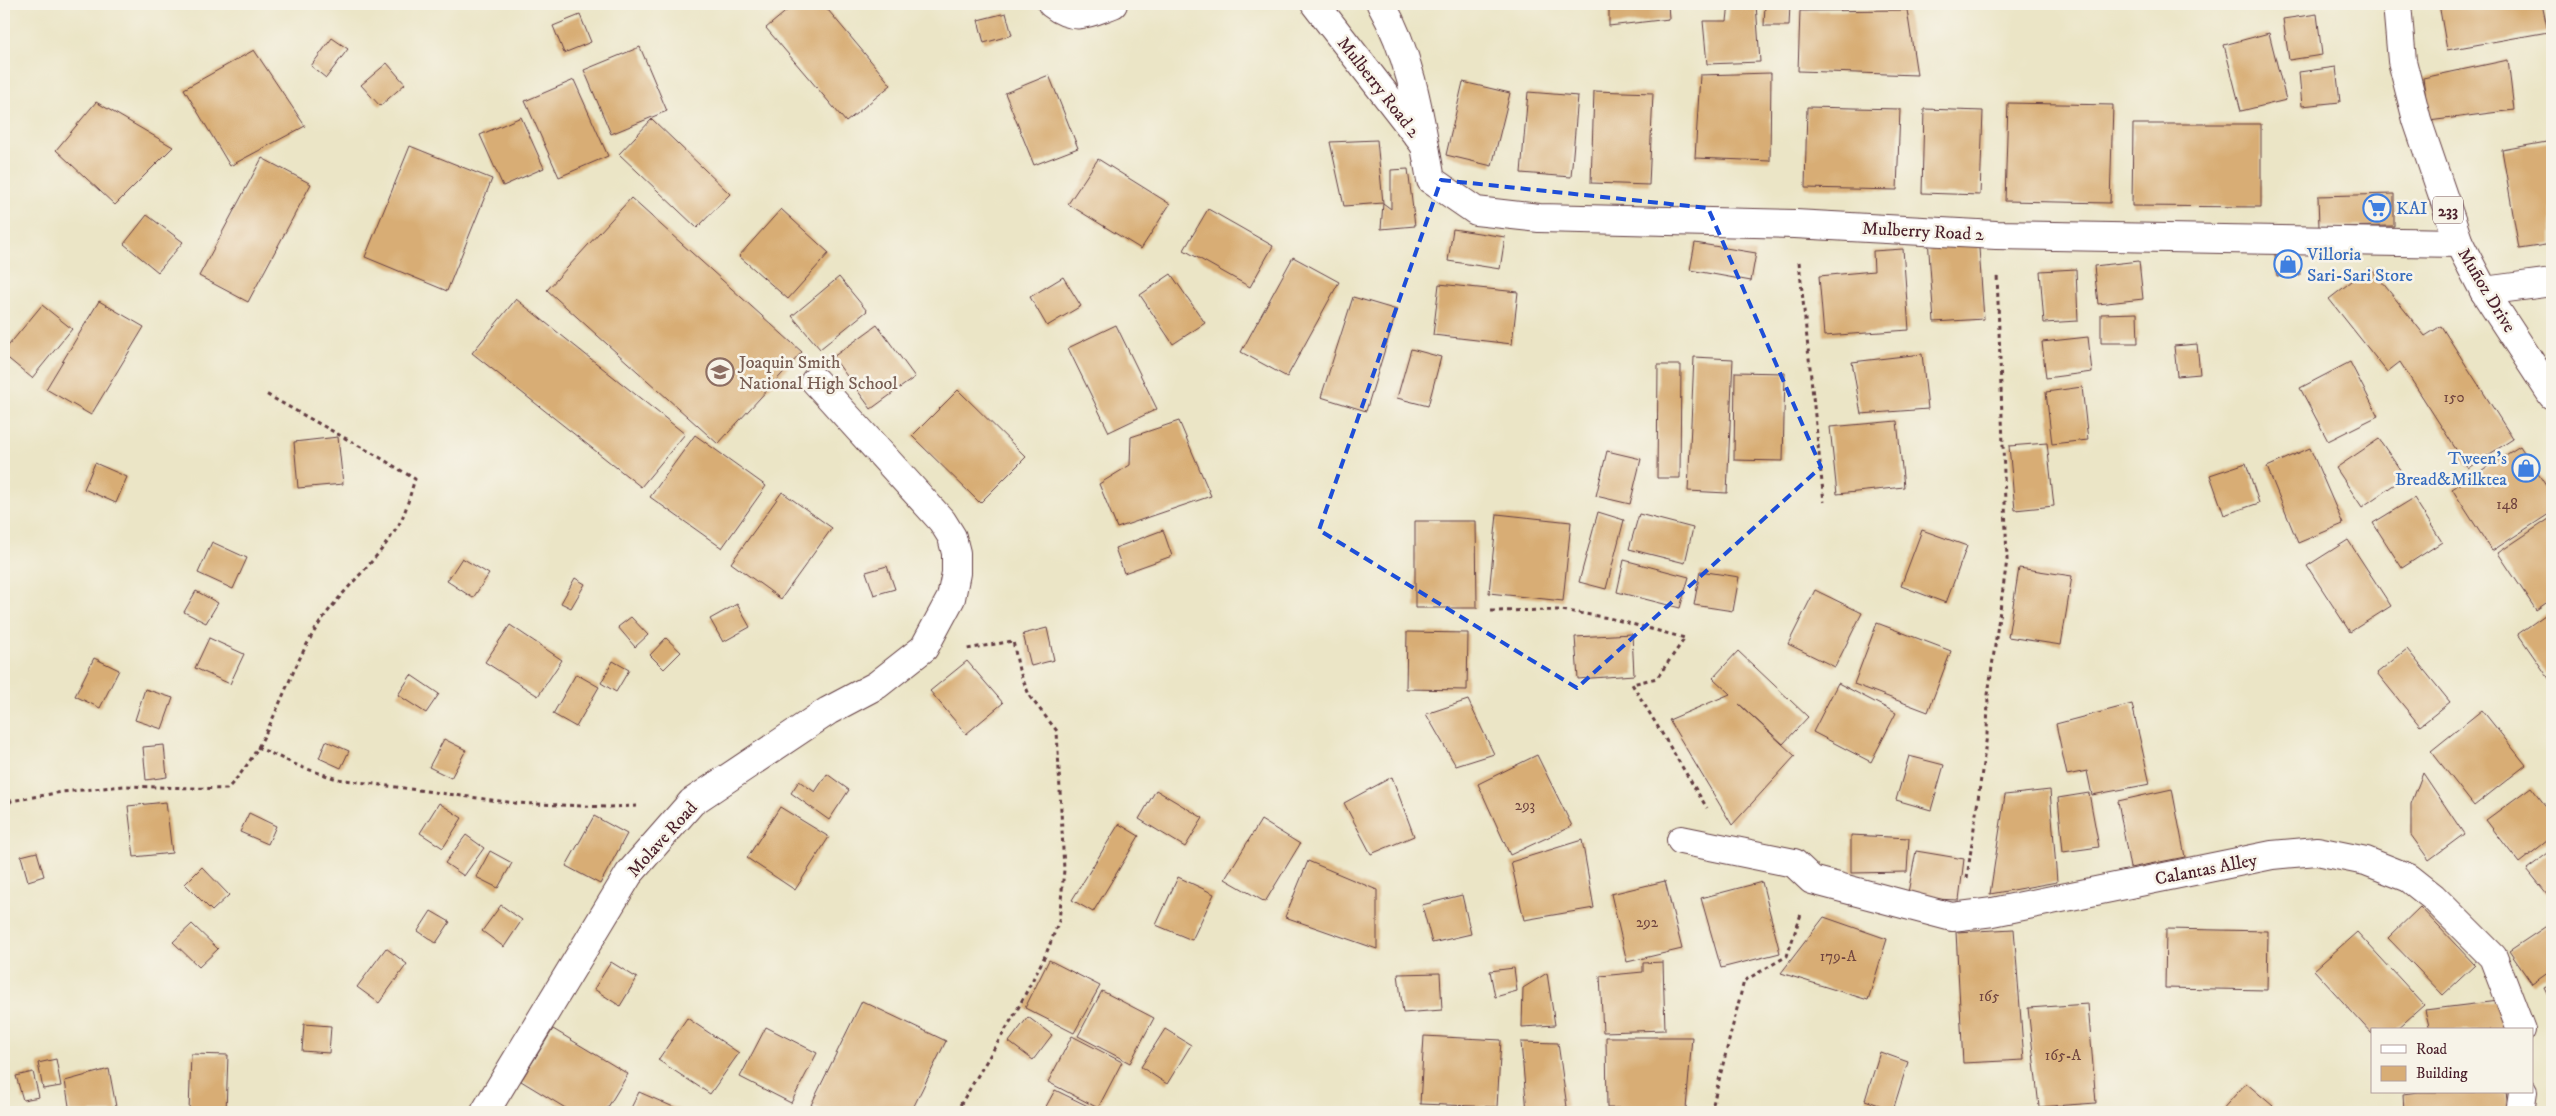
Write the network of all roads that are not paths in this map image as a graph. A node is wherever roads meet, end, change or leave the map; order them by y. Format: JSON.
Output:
{"nodes":[{"id":1,"x":1052,"y":4,"type":"edge"},
{"id":2,"x":1113,"y":4,"type":"edge"},
{"id":3,"x":1315,"y":4,"type":"edge"},
{"id":4,"x":1381,"y":4,"type":"edge"},
{"id":5,"x":2397,"y":4,"type":"edge"},
{"id":6,"x":1425,"y":146,"type":"junction"},
{"id":7,"x":2459,"y":243,"type":"junction"},
{"id":8,"x":2552,"y":282,"type":"edge"},
{"id":9,"x":2484,"y":291,"type":"junction"},
{"id":10,"x":815,"y":381,"type":"dead end"},
{"id":11,"x":2552,"y":395,"type":"edge"},
{"id":12,"x":1681,"y":840,"type":"dead end"},
{"id":13,"x":2520,"y":1028,"type":"edge"},
{"id":14,"x":2523,"y":1094,"type":"edge"},
{"id":15,"x":485,"y":1112,"type":"edge"},
{"id":16,"x":2520,"y":1112,"type":"edge"}],
"edges":[{"from":1,"to":2,"type":"street"},
{"from":3,"to":6,"type":"street","name":"Mulberry Road 2"},
{"from":4,"to":6,"type":"street","name":"Mulberry Road 2"},
{"from":5,"to":7,"type":"street","name":"Muñoz Drive","number":"233"},
{"from":6,"to":7,"type":"street","name":"Mulberry Road 2"},
{"from":7,"to":9,"type":"street","name":"Muñoz Drive","number":"233"},
{"from":8,"to":9,"type":"street"},
{"from":9,"to":11,"type":"street","name":"Muñoz Drive","number":"233"},
{"from":10,"to":15,"type":"street","name":"Molave Road"},
{"from":12,"to":13,"type":"street","name":"Calantas Alley"},
{"from":14,"to":16,"type":"street"}]}
